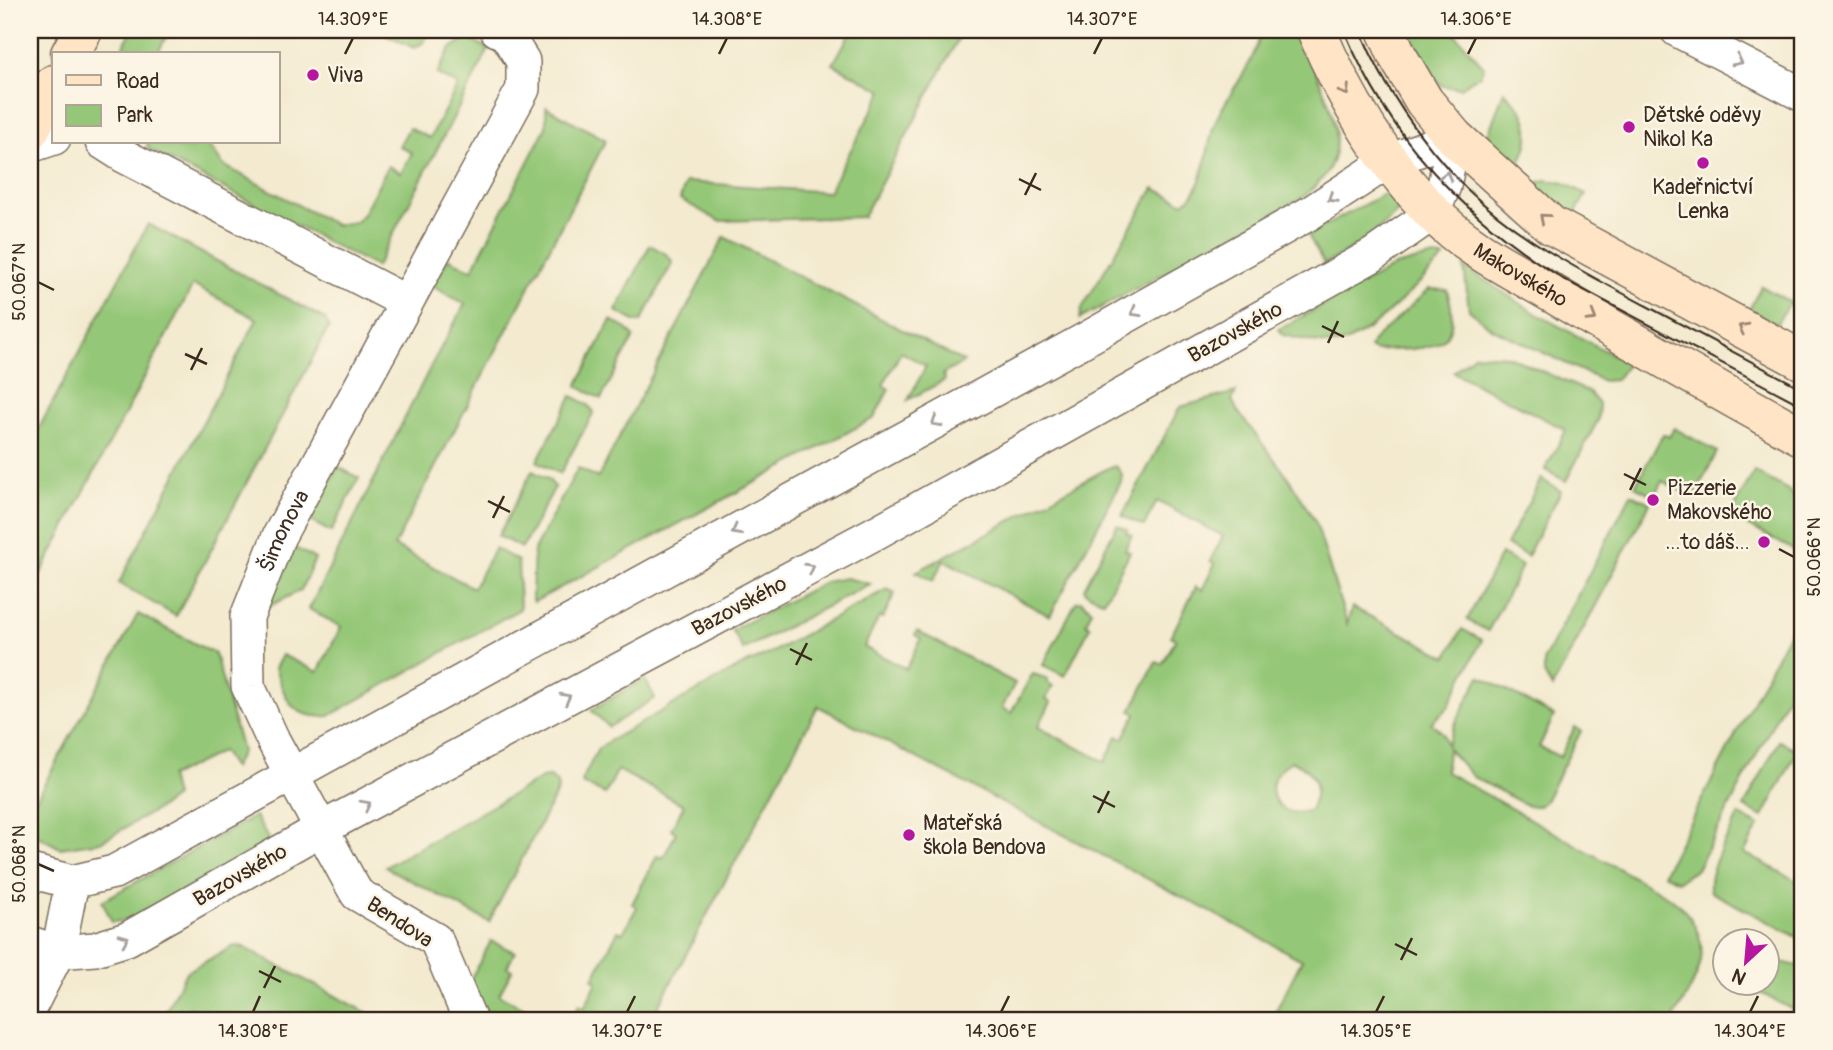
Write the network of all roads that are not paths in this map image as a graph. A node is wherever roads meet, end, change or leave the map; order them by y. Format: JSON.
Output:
{"nodes":[{"id":1,"x":83,"y":30,"type":"edge"},
{"id":2,"x":497,"y":30,"type":"edge"},
{"id":3,"x":1316,"y":30,"type":"edge"},
{"id":4,"x":1386,"y":30,"type":"edge"},
{"id":5,"x":1677,"y":30,"type":"edge"},
{"id":6,"x":71,"y":52,"type":"edge"},
{"id":7,"x":52,"y":88,"type":"edge"},
{"id":8,"x":1803,"y":95,"type":"edge"},
{"id":9,"x":30,"y":130,"type":"edge"},
{"id":10,"x":1454,"y":137,"type":"junction"},
{"id":11,"x":52,"y":139,"type":"edge"},
{"id":12,"x":105,"y":144,"type":"edge"},
{"id":13,"x":30,"y":146,"type":"edge"},
{"id":14,"x":1389,"y":161,"type":"junction"},
{"id":15,"x":1433,"y":214,"type":"junction"},
{"id":16,"x":406,"y":302,"type":"junction"},
{"id":17,"x":1803,"y":361,"type":"edge"},
{"id":18,"x":1803,"y":437,"type":"edge"},
{"id":19,"x":292,"y":774,"type":"junction"},
{"id":20,"x":321,"y":829,"type":"junction"},
{"id":21,"x":30,"y":871,"type":"edge"},
{"id":22,"x":72,"y":882,"type":"junction"},
{"id":23,"x":44,"y":948,"type":"edge"},
{"id":24,"x":30,"y":1007,"type":"edge"},
{"id":25,"x":470,"y":1020,"type":"edge"}],
"edges":[{"from":1,"to":6,"type":"street"},
{"from":2,"to":16,"type":"street","name":"Šimonova"},
{"from":3,"to":14,"type":"street","name":"Makovského","one_way":true},
{"from":4,"to":10,"type":"street"},
{"from":5,"to":8,"type":"street","one_way":true},
{"from":7,"to":9,"type":"street"},
{"from":10,"to":14,"type":"street"},
{"from":15,"to":10,"type":"street","one_way":true},
{"from":17,"to":10,"type":"street","one_way":true},
{"from":11,"to":13,"type":"street"},
{"from":12,"to":16,"type":"street"},
{"from":14,"to":15,"type":"street","name":"Makovského"},
{"from":14,"to":19,"type":"street","one_way":true},
{"from":15,"to":18,"type":"street","name":"Makovského","one_way":true},
{"from":20,"to":15,"type":"street","name":"Bazovského","one_way":true},
{"from":16,"to":19,"type":"street","name":"Šimonova"},
{"from":19,"to":20,"type":"street","name":"Šimonova"},
{"from":19,"to":22,"type":"street"},
{"from":23,"to":20,"type":"street","name":"Bazovského","one_way":true},
{"from":20,"to":25,"type":"street","name":"Bendova"},
{"from":21,"to":22,"type":"street"},
{"from":22,"to":23,"type":"street"},
{"from":23,"to":24,"type":"street"}]}
